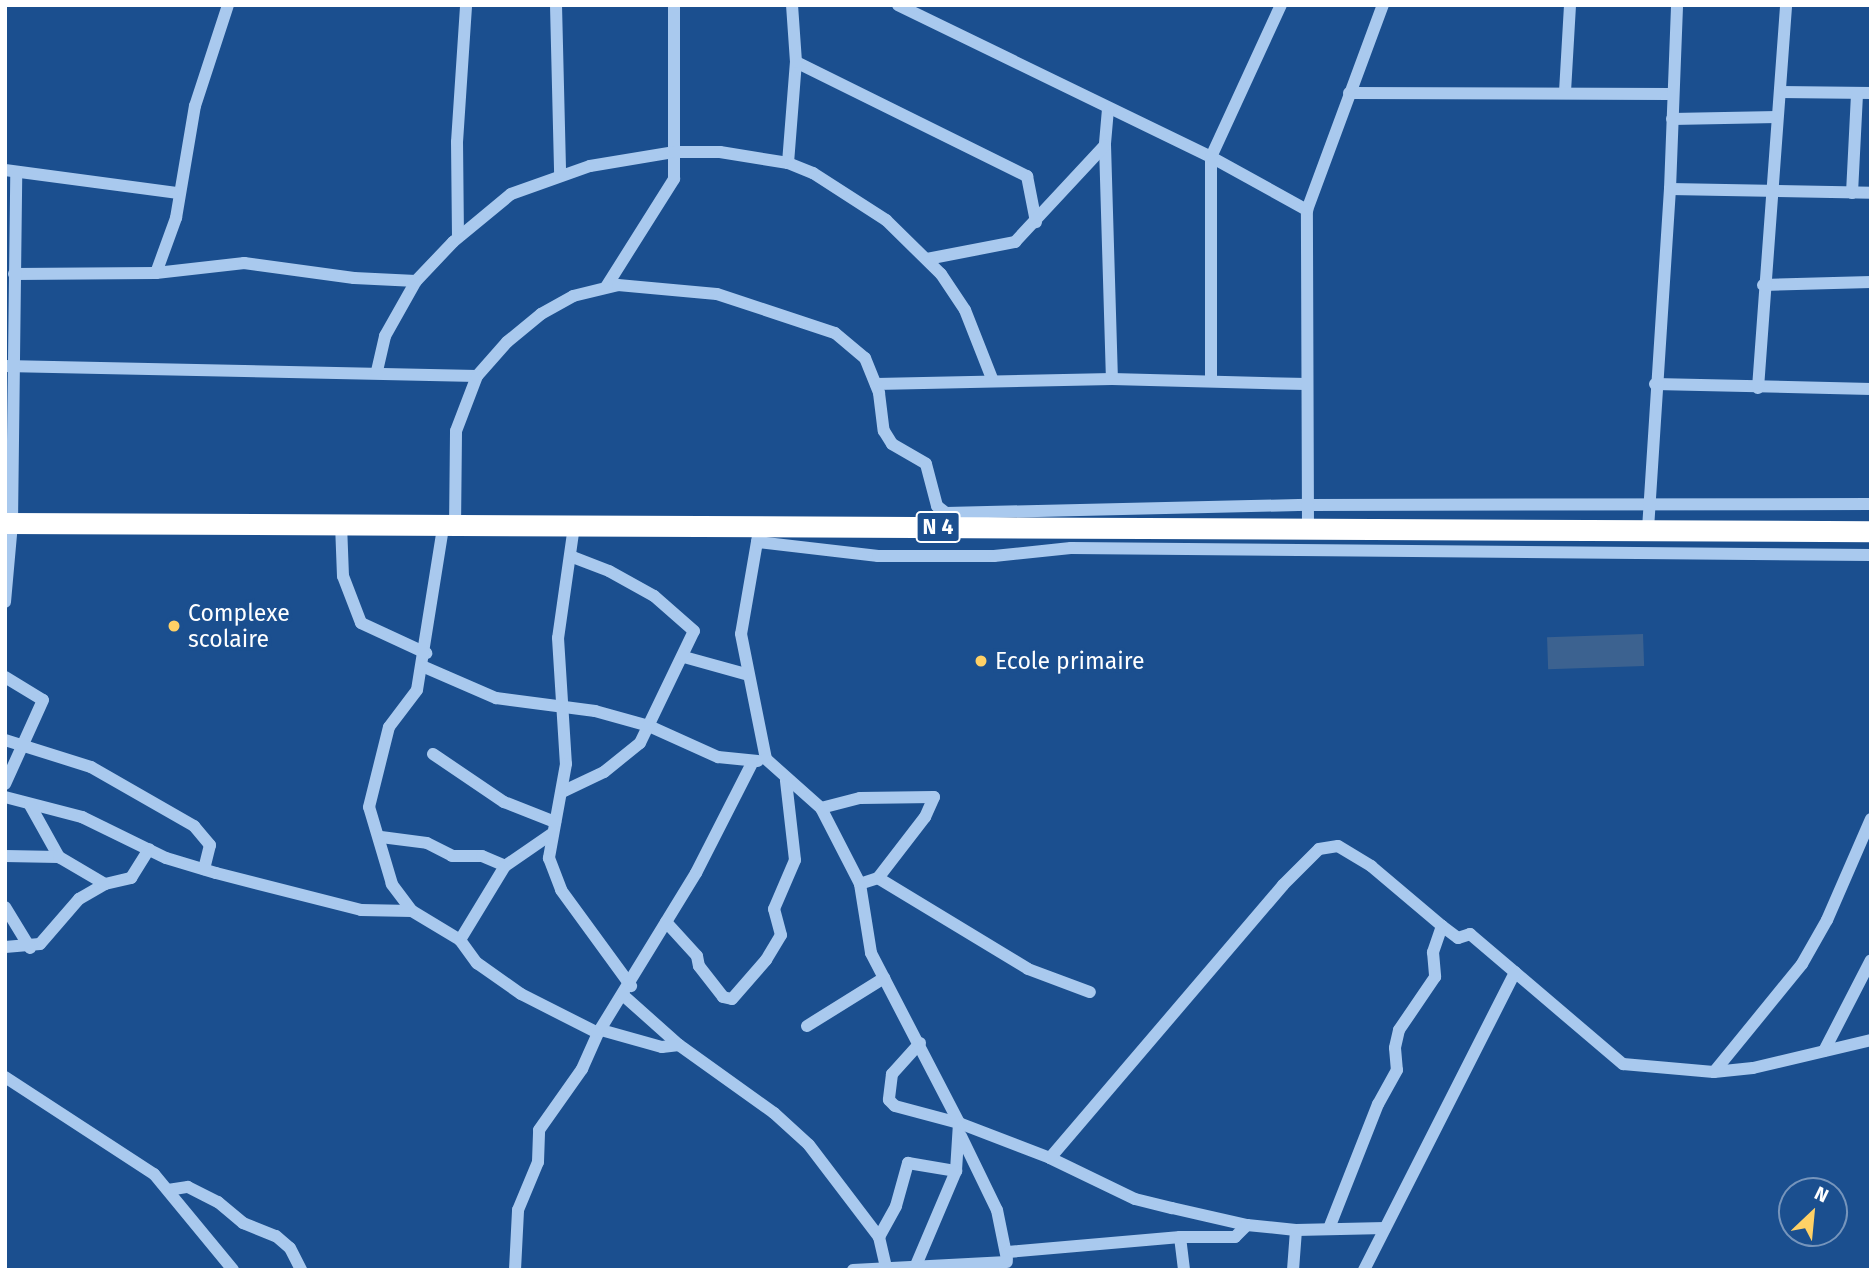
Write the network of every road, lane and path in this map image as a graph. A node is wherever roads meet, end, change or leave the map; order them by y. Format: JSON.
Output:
{"nodes":[{"id":1,"x":228,"y":5,"type":"edge"},
{"id":2,"x":466,"y":5,"type":"edge"},
{"id":3,"x":556,"y":5,"type":"edge"},
{"id":4,"x":674,"y":5,"type":"edge"},
{"id":5,"x":792,"y":5,"type":"edge"},
{"id":6,"x":898,"y":5,"type":"edge"},
{"id":7,"x":1281,"y":5,"type":"edge"},
{"id":8,"x":1383,"y":5,"type":"edge"},
{"id":9,"x":1570,"y":5,"type":"edge"},
{"id":10,"x":1677,"y":5,"type":"edge"},
{"id":11,"x":1786,"y":5,"type":"edge"},
{"id":12,"x":796,"y":62,"type":"junction"},
{"id":13,"x":1565,"y":92,"type":"junction"},
{"id":14,"x":1780,"y":92,"type":"junction"},
{"id":15,"x":1349,"y":93,"type":"junction"},
{"id":16,"x":1864,"y":93,"type":"edge"},
{"id":17,"x":1671,"y":94,"type":"junction"},
{"id":18,"x":1108,"y":109,"type":"junction"},
{"id":19,"x":1777,"y":117,"type":"junction"},
{"id":20,"x":1672,"y":119,"type":"junction"},
{"id":21,"x":1105,"y":145,"type":"junction"},
{"id":22,"x":676,"y":152,"type":"junction"},
{"id":23,"x":1211,"y":157,"type":"junction"},
{"id":24,"x":788,"y":163,"type":"junction"},
{"id":25,"x":11,"y":171,"type":"edge"},
{"id":26,"x":560,"y":174,"type":"junction"},
{"id":27,"x":1670,"y":189,"type":"junction"},
{"id":28,"x":1770,"y":191,"type":"junction"},
{"id":29,"x":178,"y":193,"type":"junction"},
{"id":30,"x":1852,"y":193,"type":"junction"},
{"id":31,"x":1871,"y":193,"type":"edge"},
{"id":32,"x":1307,"y":210,"type":"junction"},
{"id":33,"x":1036,"y":222,"type":"junction"},
{"id":34,"x":458,"y":237,"type":"junction"},
{"id":35,"x":927,"y":259,"type":"junction"},
{"id":36,"x":156,"y":273,"type":"junction"},
{"id":37,"x":14,"y":274,"type":"junction"},
{"id":38,"x":416,"y":281,"type":"junction"},
{"id":39,"x":1871,"y":282,"type":"edge"},
{"id":40,"x":1763,"y":285,"type":"junction"},
{"id":41,"x":606,"y":287,"type":"junction"},
{"id":42,"x":10,"y":366,"type":"edge"},
{"id":43,"x":377,"y":371,"type":"junction"},
{"id":44,"x":477,"y":376,"type":"junction"},
{"id":45,"x":1112,"y":379,"type":"junction"},
{"id":46,"x":1210,"y":380,"type":"junction"},
{"id":47,"x":993,"y":381,"type":"junction"},
{"id":48,"x":876,"y":384,"type":"junction"},
{"id":49,"x":1307,"y":384,"type":"junction"},
{"id":50,"x":1656,"y":384,"type":"junction"},
{"id":51,"x":1758,"y":388,"type":"junction"},
{"id":52,"x":1871,"y":389,"type":"edge"},
{"id":53,"x":1871,"y":504,"type":"edge"},
{"id":54,"x":1308,"y":505,"type":"junction"},
{"id":55,"x":1650,"y":506,"type":"junction"},
{"id":56,"x":9,"y":523,"type":"edge"},
{"id":57,"x":341,"y":524,"type":"junction"},
{"id":58,"x":575,"y":526,"type":"junction"},
{"id":59,"x":449,"y":527,"type":"junction"},
{"id":60,"x":1308,"y":528,"type":"junction"},
{"id":61,"x":1648,"y":529,"type":"junction"},
{"id":62,"x":1871,"y":531,"type":"edge"},
{"id":63,"x":759,"y":534,"type":"junction"},
{"id":64,"x":1871,"y":555,"type":"edge"},
{"id":65,"x":572,"y":557,"type":"junction"},
{"id":66,"x":5,"y":602,"type":"edge"},
{"id":67,"x":426,"y":653,"type":"junction"},
{"id":68,"x":684,"y":657,"type":"junction"},
{"id":69,"x":422,"y":666,"type":"junction"},
{"id":70,"x":749,"y":675,"type":"junction"},
{"id":71,"x":5,"y":677,"type":"edge"},
{"id":72,"x":562,"y":707,"type":"junction"},
{"id":73,"x":649,"y":726,"type":"junction"},
{"id":74,"x":5,"y":740,"type":"edge"},
{"id":75,"x":26,"y":744,"type":"junction"},
{"id":76,"x":433,"y":754,"type":"dead end"},
{"id":77,"x":766,"y":759,"type":"junction"},
{"id":78,"x":752,"y":763,"type":"junction"},
{"id":79,"x":786,"y":781,"type":"junction"},
{"id":80,"x":5,"y":784,"type":"edge"},
{"id":81,"x":564,"y":791,"type":"junction"},
{"id":82,"x":5,"y":797,"type":"edge"},
{"id":83,"x":30,"y":805,"type":"junction"},
{"id":84,"x":821,"y":808,"type":"junction"},
{"id":85,"x":1871,"y":819,"type":"edge"},
{"id":86,"x":554,"y":828,"type":"junction"},
{"id":87,"x":381,"y":838,"type":"junction"},
{"id":88,"x":149,"y":849,"type":"junction"},
{"id":89,"x":5,"y":856,"type":"edge"},
{"id":90,"x":59,"y":857,"type":"junction"},
{"id":91,"x":505,"y":866,"type":"junction"},
{"id":92,"x":204,"y":869,"type":"junction"},
{"id":93,"x":878,"y":878,"type":"junction"},
{"id":94,"x":105,"y":884,"type":"junction"},
{"id":95,"x":860,"y":884,"type":"junction"},
{"id":96,"x":5,"y":907,"type":"edge"},
{"id":97,"x":412,"y":911,"type":"junction"},
{"id":98,"x":666,"y":922,"type":"junction"},
{"id":99,"x":1442,"y":926,"type":"junction"},
{"id":100,"x":460,"y":940,"type":"junction"},
{"id":101,"x":5,"y":947,"type":"edge"},
{"id":102,"x":30,"y":948,"type":"junction"},
{"id":103,"x":1871,"y":960,"type":"edge"},
{"id":104,"x":1515,"y":972,"type":"junction"},
{"id":105,"x":884,"y":978,"type":"junction"},
{"id":106,"x":627,"y":991,"type":"junction"},
{"id":107,"x":1090,"y":992,"type":"dead end"},
{"id":108,"x":807,"y":1026,"type":"dead end"},
{"id":109,"x":599,"y":1032,"type":"junction"},
{"id":110,"x":1871,"y":1040,"type":"edge"},
{"id":111,"x":920,"y":1043,"type":"junction"},
{"id":112,"x":679,"y":1045,"type":"junction"},
{"id":113,"x":1824,"y":1051,"type":"junction"},
{"id":114,"x":1714,"y":1072,"type":"junction"},
{"id":115,"x":5,"y":1077,"type":"edge"},
{"id":116,"x":959,"y":1128,"type":"junction"},
{"id":117,"x":1050,"y":1157,"type":"junction"},
{"id":118,"x":956,"y":1171,"type":"junction"},
{"id":119,"x":169,"y":1190,"type":"junction"},
{"id":120,"x":1247,"y":1225,"type":"junction"},
{"id":121,"x":1330,"y":1226,"type":"junction"},
{"id":122,"x":1385,"y":1228,"type":"junction"},
{"id":123,"x":1296,"y":1230,"type":"junction"},
{"id":124,"x":879,"y":1237,"type":"junction"},
{"id":125,"x":1180,"y":1237,"type":"junction"},
{"id":126,"x":1007,"y":1261,"type":"edge"},
{"id":127,"x":886,"y":1267,"type":"junction"},
{"id":128,"x":914,"y":1269,"type":"edge"},
{"id":129,"x":233,"y":1270,"type":"edge"},
{"id":130,"x":301,"y":1270,"type":"edge"},
{"id":131,"x":515,"y":1270,"type":"edge"},
{"id":132,"x":853,"y":1270,"type":"edge"},
{"id":133,"x":1184,"y":1270,"type":"edge"},
{"id":134,"x":1293,"y":1270,"type":"edge"},
{"id":135,"x":1364,"y":1270,"type":"edge"}],
"edges":[{"from":1,"to":29,"type":"street"},
{"from":2,"to":34,"type":"street"},
{"from":3,"to":26,"type":"street"},
{"from":4,"to":22,"type":"street"},
{"from":5,"to":12,"type":"street"},
{"from":6,"to":18,"type":"street"},
{"from":7,"to":23,"type":"street"},
{"from":8,"to":15,"type":"street"},
{"from":9,"to":13,"type":"street"},
{"from":10,"to":17,"type":"street"},
{"from":11,"to":14,"type":"street"},
{"from":12,"to":24,"type":"street"},
{"from":12,"to":33,"type":"street"},
{"from":13,"to":15,"type":"street"},
{"from":13,"to":17,"type":"street"},
{"from":14,"to":16,"type":"street"},
{"from":14,"to":19,"type":"street"},
{"from":15,"to":32,"type":"street"},
{"from":16,"to":30,"type":"street"},
{"from":17,"to":20,"type":"street"},
{"from":18,"to":21,"type":"street"},
{"from":18,"to":23,"type":"street"},
{"from":19,"to":20,"type":"street"},
{"from":19,"to":28,"type":"street"},
{"from":20,"to":27,"type":"street"},
{"from":21,"to":33,"type":"street"},
{"from":21,"to":45,"type":"street"},
{"from":22,"to":24,"type":"street"},
{"from":22,"to":26,"type":"street"},
{"from":22,"to":41,"type":"street"},
{"from":23,"to":32,"type":"street"},
{"from":23,"to":46,"type":"street"},
{"from":24,"to":35,"type":"street"},
{"from":25,"to":29,"type":"street"},
{"from":25,"to":37,"type":"street"},
{"from":26,"to":34,"type":"street"},
{"from":27,"to":28,"type":"street"},
{"from":27,"to":50,"type":"street"},
{"from":28,"to":30,"type":"street"},
{"from":28,"to":40,"type":"street"},
{"from":29,"to":36,"type":"street"},
{"from":30,"to":31,"type":"street"},
{"from":32,"to":49,"type":"street"},
{"from":33,"to":35,"type":"street"},
{"from":34,"to":38,"type":"street"},
{"from":35,"to":47,"type":"street"},
{"from":36,"to":37,"type":"street"},
{"from":36,"to":38,"type":"street"},
{"from":37,"to":42,"type":"street"},
{"from":38,"to":43,"type":"street"},
{"from":39,"to":40,"type":"street"},
{"from":40,"to":51,"type":"street"},
{"from":41,"to":44,"type":"street"},
{"from":41,"to":48,"type":"street"},
{"from":42,"to":43,"type":"street"},
{"from":42,"to":56,"type":"street"},
{"from":43,"to":44,"type":"street"},
{"from":44,"to":59,"type":"street"},
{"from":45,"to":46,"type":"street"},
{"from":45,"to":47,"type":"street"},
{"from":46,"to":49,"type":"street"},
{"from":47,"to":48,"type":"street"},
{"from":48,"to":54,"type":"street"},
{"from":49,"to":54,"type":"street"},
{"from":50,"to":51,"type":"street"},
{"from":50,"to":55,"type":"street"},
{"from":51,"to":52,"type":"street"},
{"from":53,"to":55,"type":"street"},
{"from":54,"to":55,"type":"street"},
{"from":54,"to":60,"type":"street"},
{"from":55,"to":61,"type":"street"},
{"from":56,"to":57,"type":"highway","number":"N 4"},
{"from":56,"to":66,"type":"street"},
{"from":57,"to":59,"type":"highway","number":"N 4"},
{"from":57,"to":67,"type":"street"},
{"from":58,"to":59,"type":"highway","number":"N 4"},
{"from":58,"to":63,"type":"highway","number":"N 4"},
{"from":58,"to":65,"type":"street"},
{"from":59,"to":67,"type":"street"},
{"from":60,"to":61,"type":"highway","number":"N 4"},
{"from":60,"to":63,"type":"highway","number":"N 4"},
{"from":61,"to":62,"type":"highway","number":"N 4"},
{"from":63,"to":64,"type":"street"},
{"from":63,"to":70,"type":"street"},
{"from":65,"to":68,"type":"street"},
{"from":65,"to":72,"type":"street"},
{"from":67,"to":69,"type":"street"},
{"from":68,"to":70,"type":"street"},
{"from":68,"to":73,"type":"street"},
{"from":69,"to":72,"type":"street"},
{"from":69,"to":87,"type":"street"},
{"from":70,"to":77,"type":"street"},
{"from":71,"to":75,"type":"street"},
{"from":72,"to":73,"type":"street"},
{"from":72,"to":81,"type":"street"},
{"from":73,"to":78,"type":"street"},
{"from":73,"to":81,"type":"street"},
{"from":74,"to":75,"type":"street"},
{"from":75,"to":80,"type":"street"},
{"from":75,"to":92,"type":"street"},
{"from":76,"to":86,"type":"street"},
{"from":77,"to":78,"type":"street"},
{"from":77,"to":79,"type":"street"},
{"from":78,"to":98,"type":"street"},
{"from":79,"to":84,"type":"street"},
{"from":79,"to":98,"type":"street"},
{"from":81,"to":86,"type":"street"},
{"from":82,"to":83,"type":"street"},
{"from":83,"to":88,"type":"street"},
{"from":83,"to":90,"type":"street"},
{"from":84,"to":93,"type":"street"},
{"from":84,"to":95,"type":"street"},
{"from":85,"to":114,"type":"street"},
{"from":86,"to":91,"type":"street"},
{"from":86,"to":106,"type":"street"},
{"from":87,"to":91,"type":"street"},
{"from":87,"to":97,"type":"street"},
{"from":88,"to":92,"type":"street"},
{"from":88,"to":94,"type":"street"},
{"from":89,"to":90,"type":"street"},
{"from":90,"to":94,"type":"street"},
{"from":91,"to":100,"type":"street"},
{"from":92,"to":97,"type":"street"},
{"from":93,"to":95,"type":"street"},
{"from":93,"to":107,"type":"street"},
{"from":94,"to":102,"type":"street"},
{"from":95,"to":105,"type":"street"},
{"from":96,"to":102,"type":"street"},
{"from":97,"to":100,"type":"street"},
{"from":98,"to":106,"type":"street"},
{"from":99,"to":104,"type":"street"},
{"from":99,"to":117,"type":"street"},
{"from":99,"to":121,"type":"street"},
{"from":100,"to":109,"type":"street"},
{"from":101,"to":102,"type":"street"},
{"from":103,"to":113,"type":"street"},
{"from":104,"to":114,"type":"street"},
{"from":104,"to":122,"type":"street"},
{"from":105,"to":108,"type":"street"},
{"from":105,"to":111,"type":"street"},
{"from":106,"to":109,"type":"street"},
{"from":106,"to":112,"type":"street"},
{"from":109,"to":112,"type":"street"},
{"from":109,"to":131,"type":"street"},
{"from":110,"to":113,"type":"street"},
{"from":111,"to":116,"type":"street"},
{"from":111,"to":116,"type":"street"},
{"from":112,"to":124,"type":"street"},
{"from":113,"to":114,"type":"street"},
{"from":115,"to":119,"type":"street"},
{"from":116,"to":117,"type":"street"},
{"from":116,"to":118,"type":"street"},
{"from":116,"to":126,"type":"street"},
{"from":117,"to":120,"type":"street"},
{"from":118,"to":124,"type":"street"},
{"from":118,"to":128,"type":"street"},
{"from":119,"to":129,"type":"street"},
{"from":119,"to":130,"type":"street"},
{"from":120,"to":123,"type":"street"},
{"from":120,"to":125,"type":"street"},
{"from":121,"to":122,"type":"street"},
{"from":121,"to":123,"type":"street"},
{"from":122,"to":135,"type":"street"},
{"from":123,"to":134,"type":"street"},
{"from":124,"to":127,"type":"street"},
{"from":125,"to":126,"type":"street"},
{"from":125,"to":133,"type":"street"},
{"from":126,"to":128,"type":"street"},
{"from":127,"to":128,"type":"street"},
{"from":127,"to":132,"type":"street"}]}
